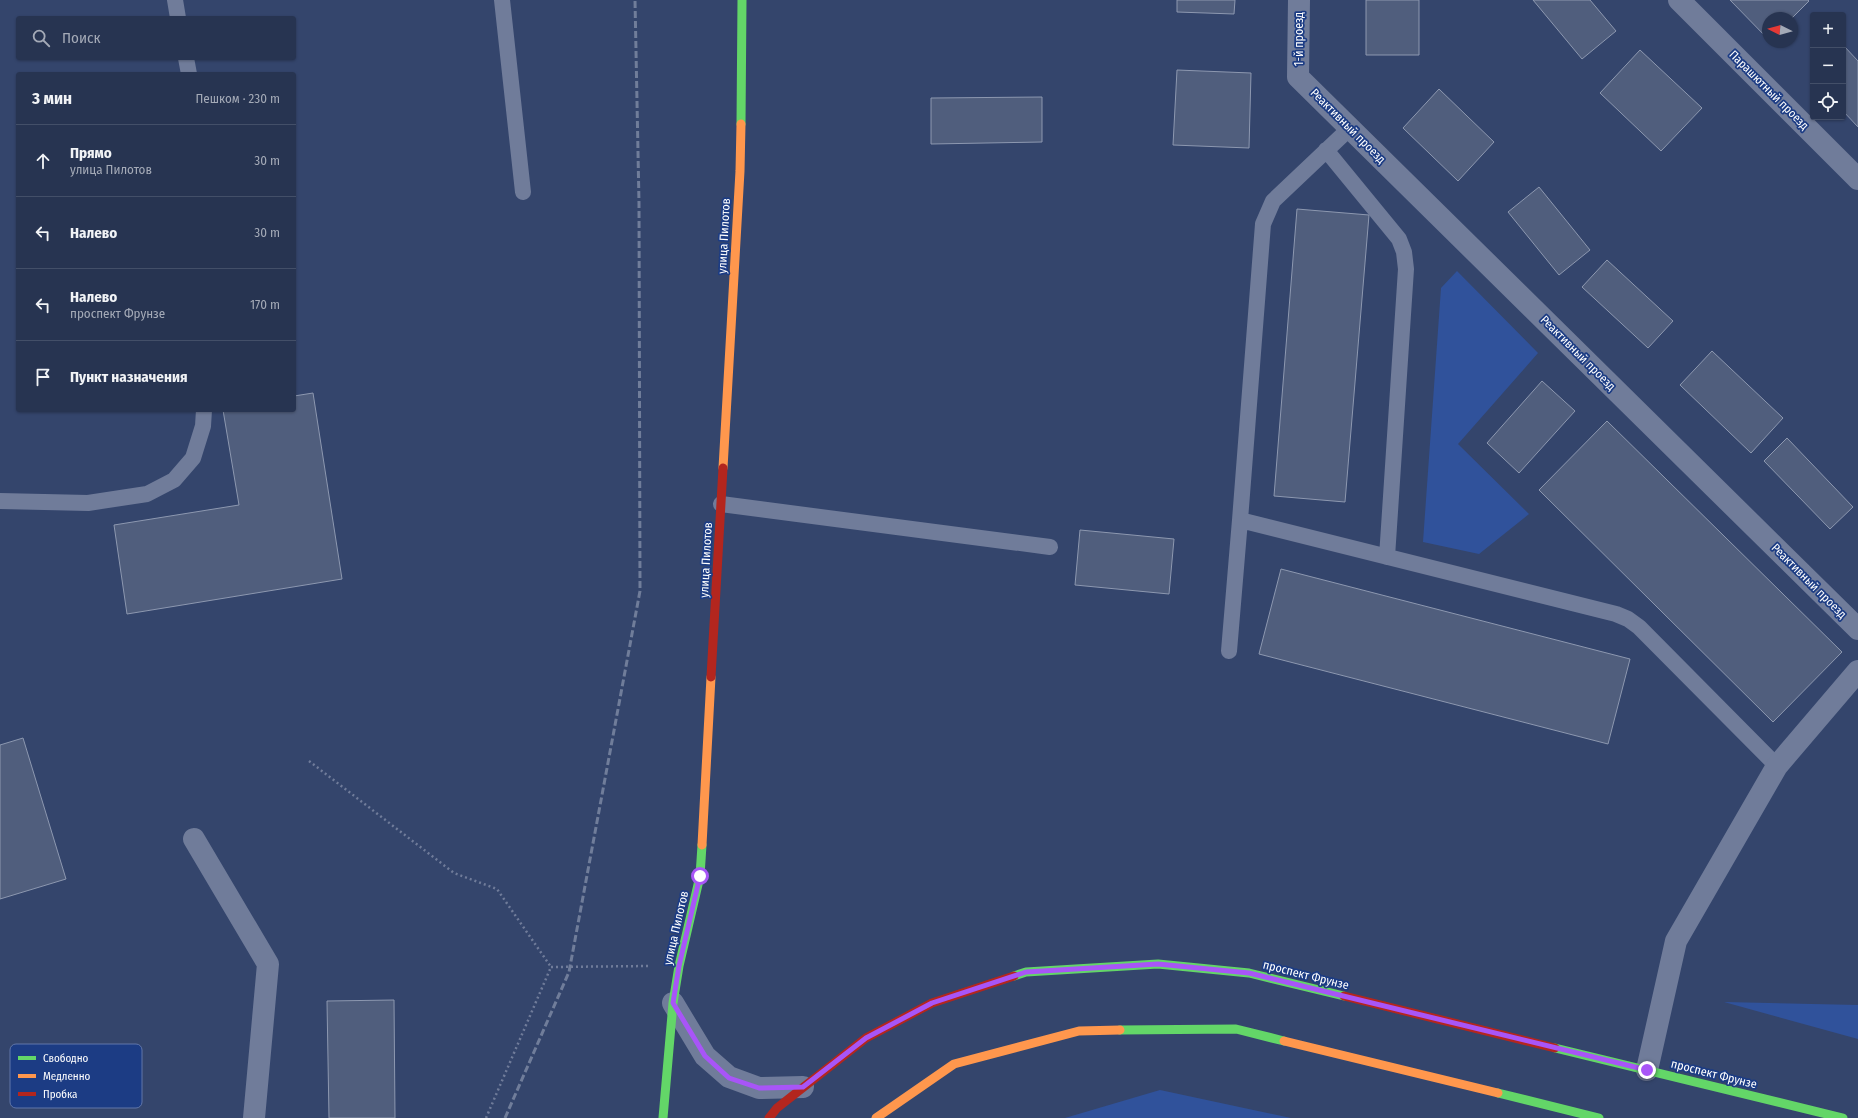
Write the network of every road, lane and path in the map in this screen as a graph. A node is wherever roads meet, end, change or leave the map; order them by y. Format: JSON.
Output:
{"nodes":[{"id":1,"x":175,"y":0,"type":"edge"},
{"id":2,"x":502,"y":0,"type":"edge"},
{"id":3,"x":742,"y":0,"type":"edge"},
{"id":4,"x":1299,"y":0,"type":"edge"},
{"id":5,"x":1679,"y":0,"type":"edge"},
{"id":6,"x":178,"y":16,"type":"edge"},
{"id":7,"x":186,"y":60,"type":"edge"},
{"id":8,"x":188,"y":72,"type":"edge"},
{"id":9,"x":1298,"y":77,"type":"joint"},
{"id":10,"x":1350,"y":128,"type":"junction"},
{"id":11,"x":1326,"y":150,"type":"junction"},
{"id":12,"x":1858,"y":179,"type":"edge"},
{"id":13,"x":524,"y":192,"type":"dead end"},
{"id":14,"x":204,"y":412,"type":"edge"},
{"id":15,"x":0,"y":501,"type":"edge"},
{"id":16,"x":721,"y":504,"type":"junction"},
{"id":17,"x":1240,"y":520,"type":"junction"},
{"id":18,"x":1050,"y":547,"type":"dead end"},
{"id":19,"x":1387,"y":557,"type":"junction"},
{"id":20,"x":1858,"y":629,"type":"edge"},
{"id":21,"x":1229,"y":651,"type":"dead end"},
{"id":22,"x":1858,"y":671,"type":"edge"},
{"id":23,"x":309,"y":761,"type":"dead end"},
{"id":24,"x":1777,"y":766,"type":"junction"},
{"id":25,"x":194,"y":839,"type":"dead end"},
{"id":26,"x":679,"y":966,"type":"junction"},
{"id":27,"x":551,"y":967,"type":"junction"},
{"id":28,"x":673,"y":1003,"type":"junction"},
{"id":29,"x":1647,"y":1070,"type":"junction"},
{"id":30,"x":803,"y":1087,"type":"junction"},
{"id":31,"x":254,"y":1118,"type":"edge"},
{"id":32,"x":486,"y":1118,"type":"edge"},
{"id":33,"x":663,"y":1118,"type":"edge"},
{"id":34,"x":769,"y":1118,"type":"edge"},
{"id":35,"x":876,"y":1118,"type":"edge"},
{"id":36,"x":1599,"y":1118,"type":"edge"},
{"id":37,"x":1843,"y":1118,"type":"edge"}],
"edges":[{"from":1,"to":6,"type":"lane"},
{"from":2,"to":13,"type":"lane"},
{"from":3,"to":16,"type":"main road","name":"улица Пилотов"},
{"from":4,"to":9,"type":"street","name":"1-й проезд"},
{"from":5,"to":12,"type":"street","name":"Парашютный проезд"},
{"from":7,"to":8,"type":"lane"},
{"from":9,"to":10,"type":"street","name":"Реактивный проезд"},
{"from":10,"to":11,"type":"lane"},
{"from":10,"to":20,"type":"street","name":"Реактивный проезд"},
{"from":11,"to":17,"type":"lane"},
{"from":11,"to":19,"type":"lane"},
{"from":14,"to":15,"type":"lane"},
{"from":16,"to":18,"type":"lane"},
{"from":16,"to":26,"type":"main road","name":"улица Пилотов"},
{"from":17,"to":19,"type":"lane"},
{"from":17,"to":21,"type":"lane"},
{"from":19,"to":24,"type":"lane"},
{"from":22,"to":24,"type":"street"},
{"from":23,"to":27,"type":"path"},
{"from":24,"to":29,"type":"street"},
{"from":25,"to":31,"type":"street"},
{"from":26,"to":27,"type":"path"},
{"from":26,"to":28,"type":"main road","name":"улица Пилотов"},
{"from":27,"to":32,"type":"path"},
{"from":28,"to":30,"type":"street"},
{"from":28,"to":33,"type":"main road","name":"улица Пилотов"},
{"from":29,"to":30,"type":"main road","name":"проспект Фрунзе"},
{"from":29,"to":37,"type":"main road","name":"проспект Фрунзе"},
{"from":30,"to":34,"type":"main road","name":"проспект Фрунзе"},
{"from":35,"to":36,"type":"main road"}]}
